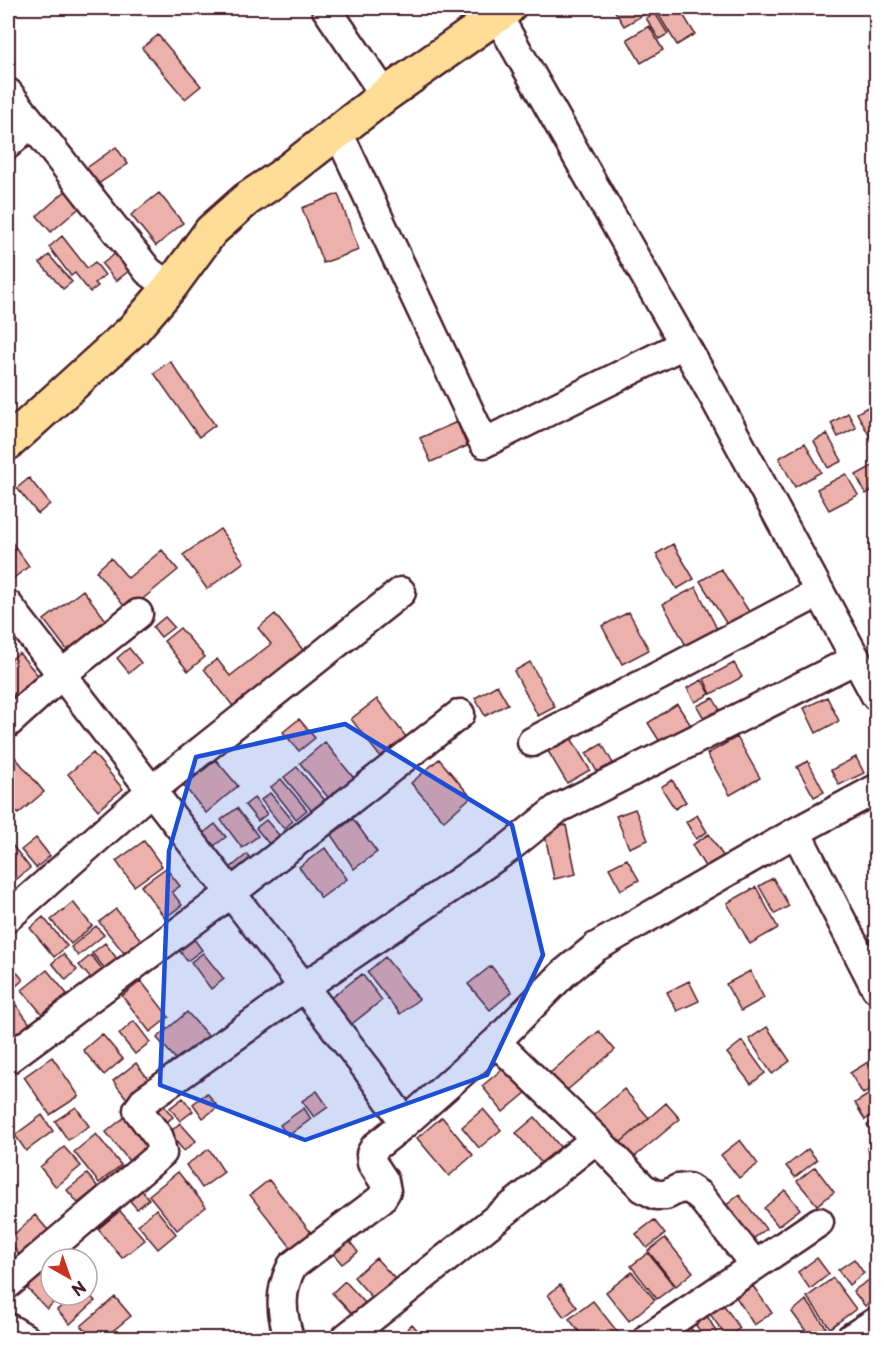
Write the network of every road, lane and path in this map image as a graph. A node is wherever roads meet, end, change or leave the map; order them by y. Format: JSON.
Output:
{"nodes":[{"id":1,"x":326,"y":8,"type":"edge"},
{"id":2,"x":502,"y":11,"type":"edge"},
{"id":3,"x":8,"y":93,"type":"edge"},
{"id":4,"x":385,"y":95,"type":"junction"},
{"id":5,"x":31,"y":123,"type":"junction"},
{"id":6,"x":338,"y":132,"type":"junction"},
{"id":7,"x":8,"y":144,"type":"edge"},
{"id":8,"x":170,"y":287,"type":"junction"},
{"id":9,"x":684,"y":344,"type":"junction"},
{"id":10,"x":8,"y":443,"type":"edge"},
{"id":11,"x":401,"y":592,"type":"dead end"},
{"id":12,"x":820,"y":592,"type":"junction"},
{"id":13,"x":8,"y":605,"type":"edge"},
{"id":14,"x":138,"y":614,"type":"dead end"},
{"id":15,"x":856,"y":659,"type":"junction"},
{"id":16,"x":62,"y":674,"type":"junction"},
{"id":17,"x":876,"y":696,"type":"edge"},
{"id":18,"x":460,"y":714,"type":"dead end"},
{"id":19,"x":8,"y":723,"type":"edge"},
{"id":20,"x":532,"y":742,"type":"dead end"},
{"id":21,"x":876,"y":789,"type":"edge"},
{"id":22,"x":152,"y":790,"type":"junction"},
{"id":23,"x":796,"y":832,"type":"junction"},
{"id":24,"x":231,"y":893,"type":"junction"},
{"id":25,"x":8,"y":917,"type":"edge"},
{"id":26,"x":304,"y":987,"type":"junction"},
{"id":27,"x":876,"y":988,"type":"edge"},
{"id":28,"x":496,"y":1042,"type":"junction"},
{"id":29,"x":9,"y":1054,"type":"edge"},
{"id":30,"x":405,"y":1123,"type":"junction"},
{"id":31,"x":596,"y":1139,"type":"junction"},
{"id":32,"x":819,"y":1222,"type":"dead end"},
{"id":33,"x":755,"y":1265,"type":"junction"},
{"id":34,"x":8,"y":1284,"type":"edge"},
{"id":35,"x":876,"y":1322,"type":"edge"},
{"id":36,"x":8,"y":1329,"type":"edge"},
{"id":37,"x":25,"y":1338,"type":"edge"},
{"id":38,"x":289,"y":1338,"type":"edge"},
{"id":39,"x":346,"y":1338,"type":"edge"},
{"id":40,"x":648,"y":1338,"type":"edge"},
{"id":41,"x":851,"y":1338,"type":"edge"}],
"edges":[{"from":1,"to":4,"type":"street"},
{"from":2,"to":4,"type":"main road"},
{"from":2,"to":9,"type":"street"},
{"from":3,"to":5,"type":"street"},
{"from":4,"to":6,"type":"main road"},
{"from":5,"to":7,"type":"street"},
{"from":5,"to":8,"type":"street"},
{"from":6,"to":8,"type":"main road"},
{"from":6,"to":9,"type":"street"},
{"from":8,"to":10,"type":"main road"},
{"from":9,"to":12,"type":"street"},
{"from":11,"to":22,"type":"street"},
{"from":12,"to":15,"type":"street"},
{"from":12,"to":20,"type":"street"},
{"from":13,"to":16,"type":"street"},
{"from":14,"to":16,"type":"street"},
{"from":15,"to":17,"type":"street"},
{"from":15,"to":26,"type":"street"},
{"from":16,"to":19,"type":"street"},
{"from":16,"to":22,"type":"street"},
{"from":18,"to":24,"type":"street"},
{"from":21,"to":23,"type":"street"},
{"from":22,"to":24,"type":"street"},
{"from":22,"to":25,"type":"street"},
{"from":23,"to":27,"type":"street"},
{"from":23,"to":28,"type":"street"},
{"from":24,"to":26,"type":"street"},
{"from":24,"to":29,"type":"street"},
{"from":26,"to":30,"type":"street"},
{"from":26,"to":34,"type":"street"},
{"from":28,"to":30,"type":"street"},
{"from":28,"to":31,"type":"street"},
{"from":30,"to":38,"type":"street"},
{"from":31,"to":33,"type":"street"},
{"from":31,"to":39,"type":"street"},
{"from":32,"to":33,"type":"street"},
{"from":33,"to":40,"type":"street"},
{"from":35,"to":41,"type":"street"},
{"from":36,"to":37,"type":"street"}]}
